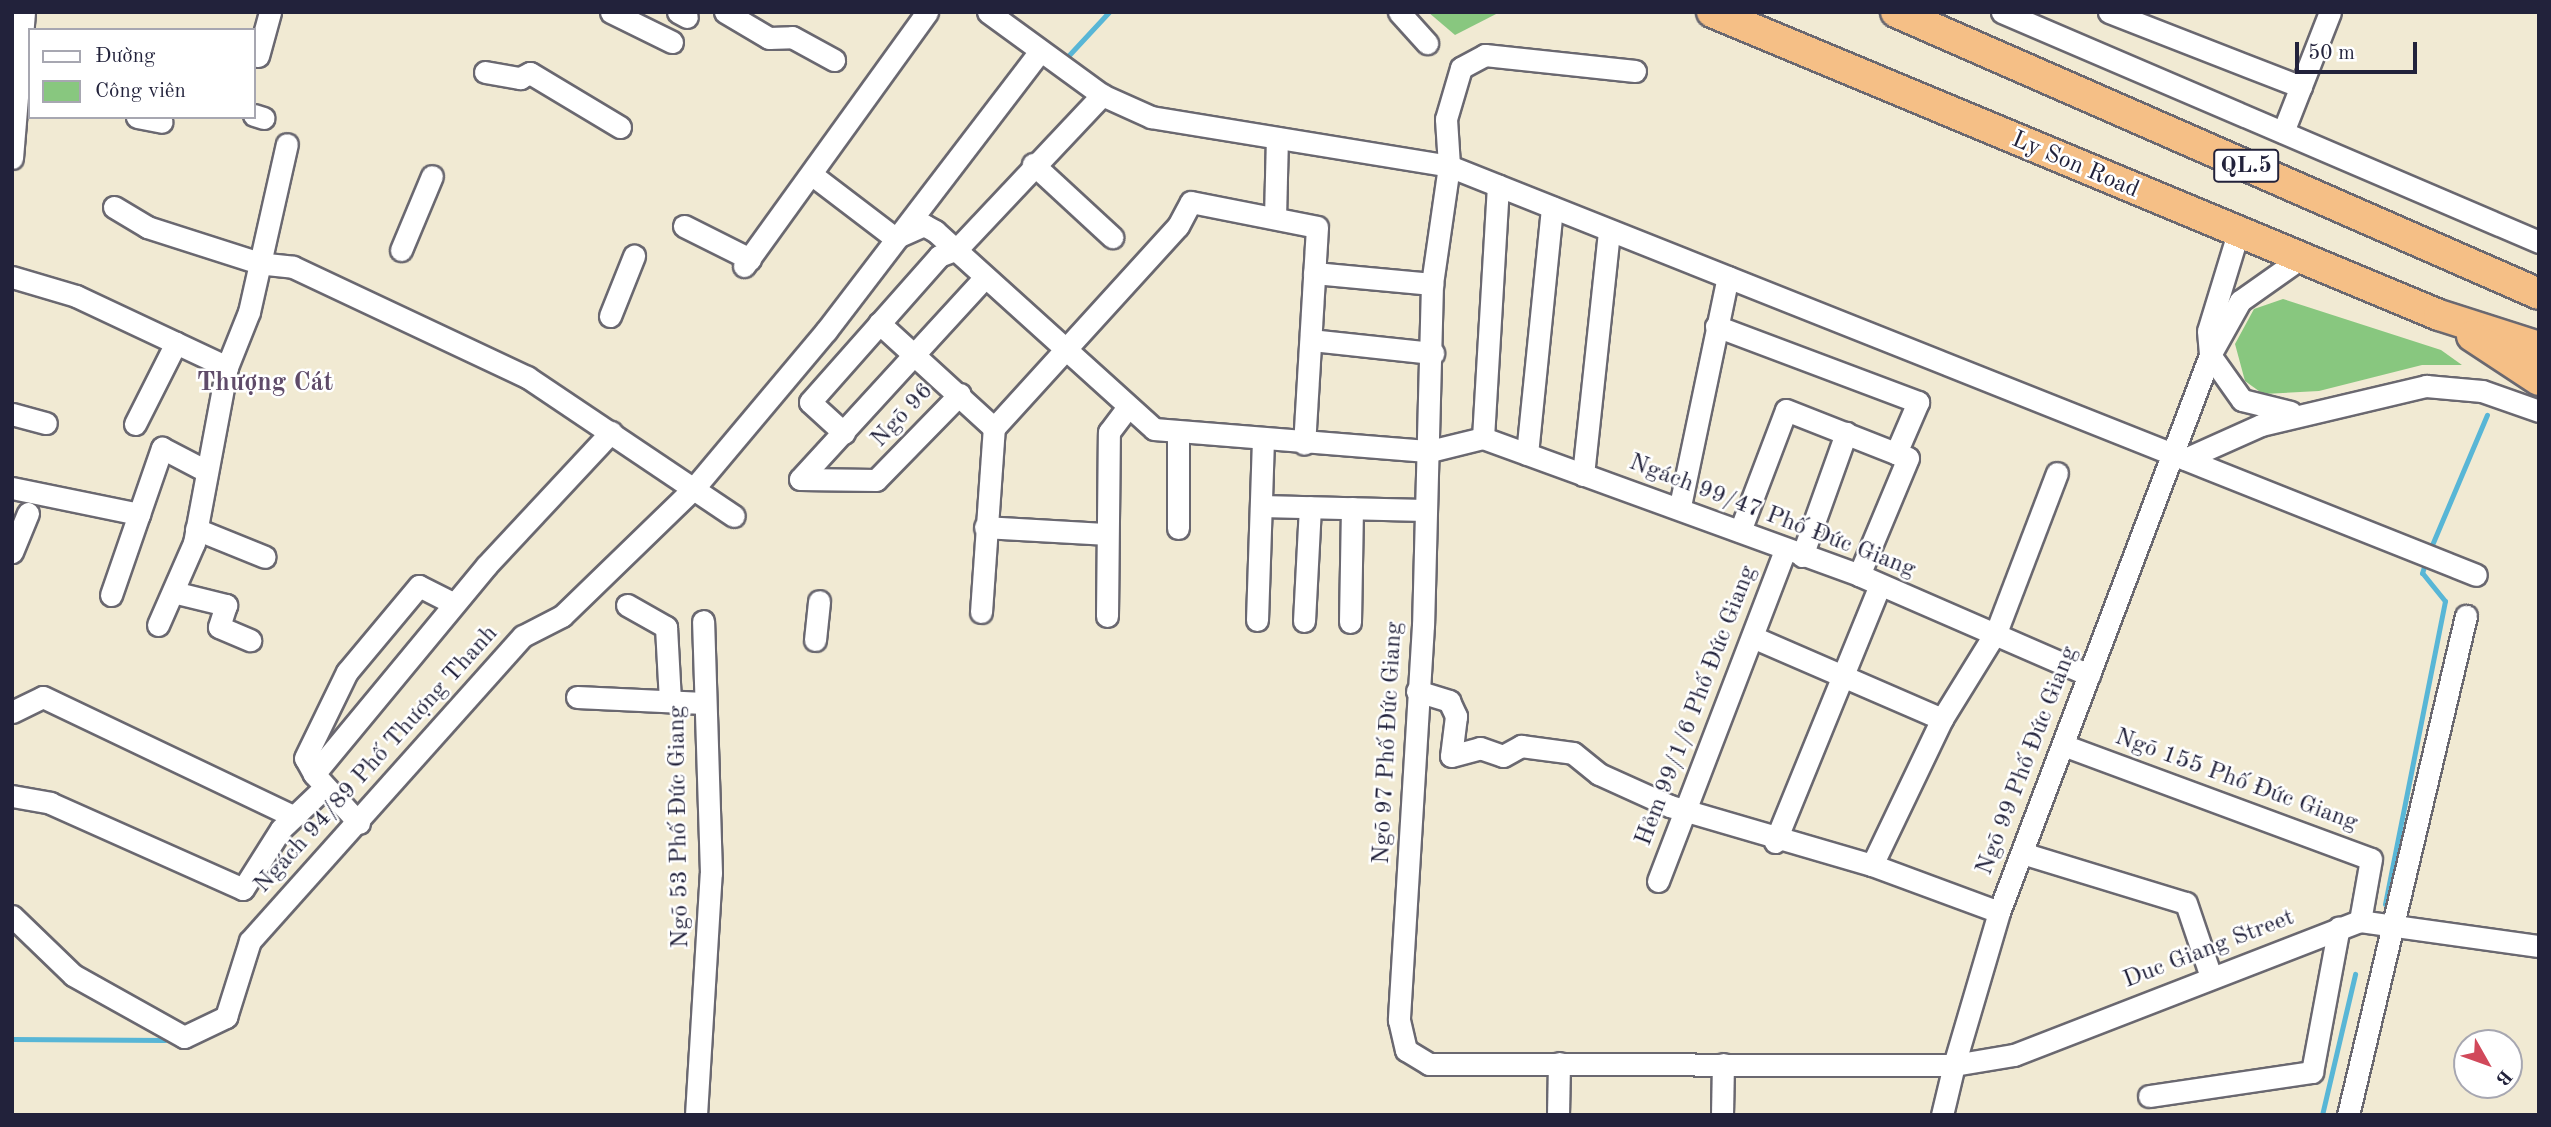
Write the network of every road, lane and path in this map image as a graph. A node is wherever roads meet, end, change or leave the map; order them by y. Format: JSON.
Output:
{"nodes":[{"id":1,"x":24,"y":12,"type":"edge"},
{"id":2,"x":270,"y":12,"type":"edge"},
{"id":3,"x":611,"y":12,"type":"edge"},
{"id":4,"x":725,"y":12,"type":"edge"},
{"id":5,"x":988,"y":12,"type":"edge"},
{"id":6,"x":1399,"y":12,"type":"edge"},
{"id":7,"x":1712,"y":12,"type":"edge"},
{"id":8,"x":1896,"y":12,"type":"edge"},
{"id":9,"x":2001,"y":12,"type":"edge"},
{"id":10,"x":2109,"y":12,"type":"edge"},
{"id":11,"x":2330,"y":12,"type":"edge"},
{"id":12,"x":922,"y":14,"type":"edge"},
{"id":13,"x":672,"y":42,"type":"dead end"},
{"id":14,"x":1427,"y":43,"type":"dead end"},
{"id":15,"x":1041,"y":51,"type":"junction"},
{"id":16,"x":258,"y":56,"type":"dead end"},
{"id":17,"x":834,"y":60,"type":"dead end"},
{"id":18,"x":1635,"y":71,"type":"dead end"},
{"id":19,"x":485,"y":72,"type":"dead end"},
{"id":20,"x":2301,"y":87,"type":"junction"},
{"id":21,"x":24,"y":93,"type":"edge"},
{"id":22,"x":1102,"y":95,"type":"junction"},
{"id":23,"x":147,"y":119,"type":"edge"},
{"id":24,"x":162,"y":122,"type":"dead end"},
{"id":25,"x":620,"y":127,"type":"dead end"},
{"id":26,"x":2283,"y":132,"type":"junction"},
{"id":27,"x":1277,"y":138,"type":"junction"},
{"id":28,"x":287,"y":144,"type":"dead end"},
{"id":29,"x":12,"y":158,"type":"edge"},
{"id":30,"x":1033,"y":164,"type":"junction"},
{"id":31,"x":1449,"y":166,"type":"junction"},
{"id":32,"x":811,"y":174,"type":"junction"},
{"id":33,"x":432,"y":176,"type":"dead end"},
{"id":34,"x":1498,"y":185,"type":"junction"},
{"id":35,"x":114,"y":207,"type":"dead end"},
{"id":36,"x":1552,"y":207,"type":"junction"},
{"id":37,"x":1275,"y":218,"type":"junction"},
{"id":38,"x":684,"y":226,"type":"dead end"},
{"id":39,"x":1609,"y":230,"type":"junction"},
{"id":40,"x":2238,"y":233,"type":"junction"},
{"id":41,"x":1112,"y":237,"type":"dead end"},
{"id":42,"x":895,"y":238,"type":"junction"},
{"id":43,"x":2539,"y":242,"type":"edge"},
{"id":44,"x":401,"y":250,"type":"dead end"},
{"id":45,"x":957,"y":250,"type":"junction"},
{"id":46,"x":634,"y":256,"type":"dead end"},
{"id":47,"x":2458,"y":257,"type":"junction"},
{"id":48,"x":2301,"y":258,"type":"junction"},
{"id":49,"x":256,"y":262,"type":"junction"},
{"id":50,"x":1314,"y":273,"type":"junction"},
{"id":51,"x":2539,"y":275,"type":"edge"},
{"id":52,"x":12,"y":277,"type":"edge"},
{"id":53,"x":985,"y":277,"type":"junction"},
{"id":54,"x":1728,"y":277,"type":"junction"},
{"id":55,"x":1432,"y":284,"type":"junction"},
{"id":56,"x":2539,"y":294,"type":"edge"},
{"id":57,"x":2439,"y":315,"type":"junction"},
{"id":58,"x":610,"y":316,"type":"dead end"},
{"id":59,"x":879,"y":323,"type":"junction"},
{"id":60,"x":1716,"y":326,"type":"junction"},
{"id":61,"x":1311,"y":340,"type":"junction"},
{"id":62,"x":176,"y":342,"type":"junction"},
{"id":63,"x":2539,"y":347,"type":"edge"},
{"id":64,"x":1064,"y":352,"type":"junction"},
{"id":65,"x":1433,"y":353,"type":"junction"},
{"id":66,"x":914,"y":355,"type":"junction"},
{"id":67,"x":2210,"y":355,"type":"junction"},
{"id":68,"x":227,"y":367,"type":"junction"},
{"id":69,"x":2539,"y":380,"type":"edge"},
{"id":70,"x":960,"y":394,"type":"junction"},
{"id":71,"x":2352,"y":403,"type":"junction"},
{"id":72,"x":1128,"y":407,"type":"junction"},
{"id":73,"x":2539,"y":411,"type":"edge"},
{"id":74,"x":12,"y":414,"type":"edge"},
{"id":75,"x":46,"y":423,"type":"dead end"},
{"id":76,"x":135,"y":424,"type":"dead end"},
{"id":77,"x":994,"y":428,"type":"junction"},
{"id":78,"x":611,"y":432,"type":"junction"},
{"id":79,"x":1178,"y":432,"type":"junction"},
{"id":80,"x":844,"y":433,"type":"junction"},
{"id":81,"x":1846,"y":433,"type":"junction"},
{"id":82,"x":1483,"y":438,"type":"junction"},
{"id":83,"x":1263,"y":440,"type":"junction"},
{"id":84,"x":1304,"y":444,"type":"junction"},
{"id":85,"x":1430,"y":451,"type":"junction"},
{"id":86,"x":1527,"y":454,"type":"junction"},
{"id":87,"x":1902,"y":456,"type":"junction"},
{"id":88,"x":2179,"y":456,"type":"junction"},
{"id":89,"x":206,"y":471,"type":"junction"},
{"id":90,"x":2057,"y":473,"type":"dead end"},
{"id":91,"x":1583,"y":475,"type":"junction"},
{"id":92,"x":695,"y":487,"type":"junction"},
{"id":93,"x":12,"y":488,"type":"edge"},
{"id":94,"x":1261,"y":506,"type":"junction"},
{"id":95,"x":1680,"y":506,"type":"junction"},
{"id":96,"x":1310,"y":507,"type":"junction"},
{"id":97,"x":1352,"y":509,"type":"junction"},
{"id":98,"x":1424,"y":510,"type":"junction"},
{"id":99,"x":28,"y":513,"type":"dead end"},
{"id":100,"x":139,"y":514,"type":"junction"},
{"id":101,"x":734,"y":516,"type":"dead end"},
{"id":102,"x":985,"y":527,"type":"junction"},
{"id":103,"x":1178,"y":528,"type":"dead end"},
{"id":104,"x":196,"y":529,"type":"junction"},
{"id":105,"x":1740,"y":531,"type":"junction"},
{"id":106,"x":1107,"y":534,"type":"junction"},
{"id":107,"x":12,"y":552,"type":"edge"},
{"id":108,"x":1793,"y":554,"type":"junction"},
{"id":109,"x":265,"y":557,"type":"dead end"},
{"id":110,"x":1858,"y":575,"type":"junction"},
{"id":111,"x":2476,"y":575,"type":"dead end"},
{"id":112,"x":1880,"y":585,"type":"junction"},
{"id":113,"x":173,"y":592,"type":"junction"},
{"id":114,"x":111,"y":595,"type":"dead end"},
{"id":115,"x":819,"y":601,"type":"dead end"},
{"id":116,"x":454,"y":604,"type":"junction"},
{"id":117,"x":626,"y":605,"type":"dead end"},
{"id":118,"x":981,"y":612,"type":"dead end"},
{"id":119,"x":1107,"y":616,"type":"dead end"},
{"id":120,"x":2466,"y":616,"type":"dead end"},
{"id":121,"x":1257,"y":620,"type":"dead end"},
{"id":122,"x":703,"y":621,"type":"dead end"},
{"id":123,"x":1304,"y":621,"type":"dead end"},
{"id":124,"x":1350,"y":622,"type":"dead end"},
{"id":125,"x":158,"y":625,"type":"dead end"},
{"id":126,"x":1997,"y":630,"type":"junction"},
{"id":127,"x":1755,"y":638,"type":"junction"},
{"id":128,"x":250,"y":640,"type":"dead end"},
{"id":129,"x":816,"y":640,"type":"dead end"},
{"id":130,"x":2089,"y":676,"type":"junction"},
{"id":131,"x":1843,"y":677,"type":"junction"},
{"id":132,"x":1417,"y":691,"type":"junction"},
{"id":133,"x":578,"y":697,"type":"dead end"},
{"id":134,"x":670,"y":701,"type":"junction"},
{"id":135,"x":704,"y":703,"type":"junction"},
{"id":136,"x":12,"y":712,"type":"edge"},
{"id":137,"x":1942,"y":719,"type":"junction"},
{"id":138,"x":2063,"y":745,"type":"junction"},
{"id":139,"x":319,"y":781,"type":"junction"},
{"id":140,"x":12,"y":796,"type":"edge"},
{"id":141,"x":1685,"y":811,"type":"junction"},
{"id":142,"x":292,"y":816,"type":"junction"},
{"id":143,"x":359,"y":823,"type":"junction"},
{"id":144,"x":1775,"y":842,"type":"junction"},
{"id":145,"x":2022,"y":853,"type":"junction"},
{"id":146,"x":1871,"y":865,"type":"junction"},
{"id":147,"x":1658,"y":881,"type":"dead end"},
{"id":148,"x":1999,"y":912,"type":"junction"},
{"id":149,"x":12,"y":916,"type":"edge"},
{"id":150,"x":2360,"y":921,"type":"junction"},
{"id":151,"x":2394,"y":922,"type":"junction"},
{"id":152,"x":2339,"y":928,"type":"junction"},
{"id":153,"x":2539,"y":946,"type":"edge"},
{"id":154,"x":2211,"y":977,"type":"junction"},
{"id":155,"x":1559,"y":1063,"type":"junction"},
{"id":156,"x":1723,"y":1064,"type":"junction"},
{"id":157,"x":1954,"y":1065,"type":"junction"},
{"id":158,"x":2148,"y":1096,"type":"dead end"},
{"id":159,"x":696,"y":1115,"type":"edge"},
{"id":160,"x":1558,"y":1115,"type":"edge"},
{"id":161,"x":1722,"y":1115,"type":"edge"},
{"id":162,"x":1942,"y":1115,"type":"edge"},
{"id":163,"x":2348,"y":1115,"type":"edge"}],
"edges":[{"from":1,"to":21,"type":"street"},
{"from":2,"to":16,"type":"street"},
{"from":3,"to":13,"type":"street"},
{"from":4,"to":17,"type":"street"},
{"from":5,"to":15,"type":"street"},
{"from":6,"to":14,"type":"street"},
{"from":7,"to":40,"type":"highway","name":"Ly Son Road","number":"QL.5"},
{"from":8,"to":47,"type":"highway","number":"QL.5"},
{"from":9,"to":26,"type":"street"},
{"from":10,"to":20,"type":"street"},
{"from":11,"to":20,"type":"street"},
{"from":12,"to":32,"type":"street"},
{"from":15,"to":22,"type":"street"},
{"from":15,"to":42,"type":"street","name":"Ngách 94/89 Phố Thượng Thanh"},
{"from":18,"to":31,"type":"street","name":"Ngõ 97 Phố Đức Giang"},
{"from":19,"to":25,"type":"street"},
{"from":20,"to":26,"type":"street"},
{"from":21,"to":29,"type":"street"},
{"from":22,"to":27,"type":"street"},
{"from":22,"to":30,"type":"street"},
{"from":23,"to":24,"type":"street"},
{"from":26,"to":43,"type":"street"},
{"from":27,"to":31,"type":"street"},
{"from":27,"to":37,"type":"street"},
{"from":28,"to":49,"type":"street"},
{"from":30,"to":41,"type":"street"},
{"from":30,"to":45,"type":"street"},
{"from":31,"to":34,"type":"street"},
{"from":31,"to":55,"type":"street","name":"Ngõ 97 Phố Đức Giang"},
{"from":32,"to":38,"type":"street"},
{"from":32,"to":42,"type":"street"},
{"from":33,"to":44,"type":"street"},
{"from":34,"to":36,"type":"street"},
{"from":34,"to":82,"type":"street"},
{"from":35,"to":49,"type":"street"},
{"from":36,"to":39,"type":"street"},
{"from":36,"to":86,"type":"street"},
{"from":37,"to":50,"type":"street"},
{"from":37,"to":64,"type":"street"},
{"from":39,"to":54,"type":"street"},
{"from":39,"to":91,"type":"street"},
{"from":40,"to":48,"type":"highway","name":"Ly Son Road","number":"QL.5"},
{"from":40,"to":67,"type":"street"},
{"from":42,"to":45,"type":"street"},
{"from":42,"to":92,"type":"street","name":"Ngách 94/89 Phố Thượng Thanh"},
{"from":45,"to":53,"type":"street"},
{"from":45,"to":59,"type":"street"},
{"from":46,"to":58,"type":"street"},
{"from":47,"to":51,"type":"highway"},
{"from":47,"to":56,"type":"highway","number":"QL.5"},
{"from":48,"to":57,"type":"highway","name":"Ly Son Road","number":"QL.5"},
{"from":48,"to":67,"type":"street"},
{"from":49,"to":68,"type":"street"},
{"from":49,"to":78,"type":"street"},
{"from":50,"to":55,"type":"street"},
{"from":50,"to":61,"type":"street"},
{"from":52,"to":62,"type":"street"},
{"from":53,"to":64,"type":"street"},
{"from":53,"to":66,"type":"street"},
{"from":54,"to":60,"type":"street"},
{"from":54,"to":88,"type":"street"},
{"from":55,"to":65,"type":"street","name":"Ngõ 97 Phố Đức Giang"},
{"from":57,"to":63,"type":"highway","name":"Ly Son Road","number":"QL.5"},
{"from":57,"to":69,"type":"highway","name":"Ly Son Road"},
{"from":59,"to":66,"type":"street"},
{"from":59,"to":80,"type":"street"},
{"from":60,"to":87,"type":"street"},
{"from":60,"to":95,"type":"street"},
{"from":61,"to":65,"type":"street"},
{"from":61,"to":84,"type":"street"},
{"from":62,"to":68,"type":"street"},
{"from":62,"to":76,"type":"street"},
{"from":64,"to":72,"type":"street"},
{"from":64,"to":77,"type":"street"},
{"from":65,"to":85,"type":"street","name":"Ngõ 97 Phố Đức Giang"},
{"from":66,"to":70,"type":"street"},
{"from":66,"to":80,"type":"street"},
{"from":67,"to":71,"type":"street"},
{"from":67,"to":88,"type":"street","name":"Ngõ 99 Phố Đức Giang"},
{"from":68,"to":89,"type":"street"},
{"from":70,"to":77,"type":"street"},
{"from":70,"to":80,"type":"street","name":"Ngõ 96"},
{"from":71,"to":73,"type":"street"},
{"from":71,"to":88,"type":"street"},
{"from":72,"to":79,"type":"street"},
{"from":72,"to":106,"type":"street"},
{"from":74,"to":75,"type":"street"},
{"from":77,"to":102,"type":"street"},
{"from":78,"to":92,"type":"street"},
{"from":78,"to":116,"type":"street"},
{"from":79,"to":83,"type":"street"},
{"from":79,"to":103,"type":"street"},
{"from":81,"to":87,"type":"street"},
{"from":81,"to":105,"type":"street"},
{"from":81,"to":108,"type":"street","name":"Hẻm 99/1/6 Phố Đức Giang"},
{"from":82,"to":85,"type":"street"},
{"from":82,"to":86,"type":"street","name":"Ngách 99/47 Phố Đức Giang"},
{"from":83,"to":84,"type":"street"},
{"from":83,"to":94,"type":"street"},
{"from":84,"to":85,"type":"street"},
{"from":85,"to":98,"type":"street","name":"Ngõ 97 Phố Đức Giang"},
{"from":86,"to":91,"type":"street","name":"Ngách 99/47 Phố Đức Giang"},
{"from":87,"to":110,"type":"street"},
{"from":88,"to":111,"type":"street"},
{"from":88,"to":130,"type":"street","name":"Ngõ 99 Phố Đức Giang"},
{"from":89,"to":100,"type":"street"},
{"from":89,"to":104,"type":"street"},
{"from":90,"to":126,"type":"street"},
{"from":91,"to":95,"type":"street","name":"Ngách 99/47 Phố Đức Giang"},
{"from":92,"to":101,"type":"street"},
{"from":92,"to":143,"type":"street","name":"Ngách 94/89 Phố Thượng Thanh"},
{"from":93,"to":100,"type":"street"},
{"from":94,"to":96,"type":"street"},
{"from":94,"to":121,"type":"street"},
{"from":95,"to":105,"type":"street","name":"Ngách 99/47 Phố Đức Giang"},
{"from":96,"to":97,"type":"street"},
{"from":96,"to":123,"type":"street"},
{"from":97,"to":98,"type":"street"},
{"from":97,"to":124,"type":"street"},
{"from":98,"to":132,"type":"street","name":"Ngõ 97 Phố Đức Giang"},
{"from":99,"to":107,"type":"street"},
{"from":100,"to":114,"type":"street"},
{"from":102,"to":106,"type":"street"},
{"from":102,"to":118,"type":"street"},
{"from":104,"to":109,"type":"street"},
{"from":104,"to":113,"type":"street"},
{"from":105,"to":108,"type":"street","name":"Ngách 99/47 Phố Đức Giang"},
{"from":106,"to":119,"type":"street"},
{"from":108,"to":110,"type":"street","name":"Ngách 99/47 Phố Đức Giang"},
{"from":108,"to":127,"type":"street","name":"Hẻm 99/1/6 Phố Đức Giang"},
{"from":110,"to":112,"type":"street","name":"Ngách 99/47 Phố Đức Giang"},
{"from":112,"to":126,"type":"street","name":"Ngách 99/47 Phố Đức Giang"},
{"from":112,"to":131,"type":"street"},
{"from":113,"to":125,"type":"street"},
{"from":113,"to":128,"type":"street"},
{"from":115,"to":129,"type":"street"},
{"from":116,"to":139,"type":"street"},
{"from":116,"to":139,"type":"street"},
{"from":117,"to":134,"type":"street"},
{"from":120,"to":151,"type":"street"},
{"from":122,"to":135,"type":"street","name":"Ngõ 53 Phố Đức Giang"},
{"from":126,"to":130,"type":"street","name":"Ngách 99/47 Phố Đức Giang"},
{"from":126,"to":137,"type":"street"},
{"from":127,"to":131,"type":"street"},
{"from":127,"to":141,"type":"street","name":"Hẻm 99/1/6 Phố Đức Giang"},
{"from":130,"to":138,"type":"street","name":"Ngõ 99 Phố Đức Giang"},
{"from":131,"to":137,"type":"street"},
{"from":131,"to":144,"type":"street"},
{"from":132,"to":141,"type":"street"},
{"from":132,"to":155,"type":"street","name":"Ngõ 97 Phố Đức Giang"},
{"from":133,"to":134,"type":"street"},
{"from":134,"to":135,"type":"street"},
{"from":135,"to":159,"type":"street","name":"Ngõ 53 Phố Đức Giang"},
{"from":136,"to":142,"type":"street"},
{"from":137,"to":146,"type":"street"},
{"from":138,"to":145,"type":"street","name":"Ngõ 99 Phố Đức Giang"},
{"from":138,"to":150,"type":"street","name":"Ngõ 155 Phố Đức Giang"},
{"from":139,"to":142,"type":"street"},
{"from":139,"to":143,"type":"street"},
{"from":140,"to":142,"type":"street"},
{"from":141,"to":144,"type":"street"},
{"from":141,"to":147,"type":"street","name":"Hẻm 99/1/6 Phố Đức Giang"},
{"from":143,"to":149,"type":"street","name":"Ngách 94/89 Phố Thượng Thanh"},
{"from":144,"to":146,"type":"street"},
{"from":145,"to":148,"type":"street","name":"Ngõ 99 Phố Đức Giang"},
{"from":145,"to":154,"type":"street"},
{"from":146,"to":148,"type":"street"},
{"from":148,"to":157,"type":"street","name":"Ngõ 99 Phố Đức Giang"},
{"from":150,"to":151,"type":"street","name":"Duc Giang Street"},
{"from":150,"to":152,"type":"street","name":"Duc Giang Street"},
{"from":151,"to":153,"type":"street","name":"Duc Giang Street"},
{"from":151,"to":163,"type":"street"},
{"from":152,"to":154,"type":"street","name":"Duc Giang Street"},
{"from":152,"to":158,"type":"street"},
{"from":154,"to":157,"type":"street","name":"Duc Giang Street"},
{"from":155,"to":156,"type":"street","name":"Ngõ 97 Phố Đức Giang"},
{"from":155,"to":160,"type":"street"},
{"from":156,"to":157,"type":"street","name":"Ngõ 97 Phố Đức Giang"},
{"from":156,"to":161,"type":"street"},
{"from":157,"to":162,"type":"street"}]}
